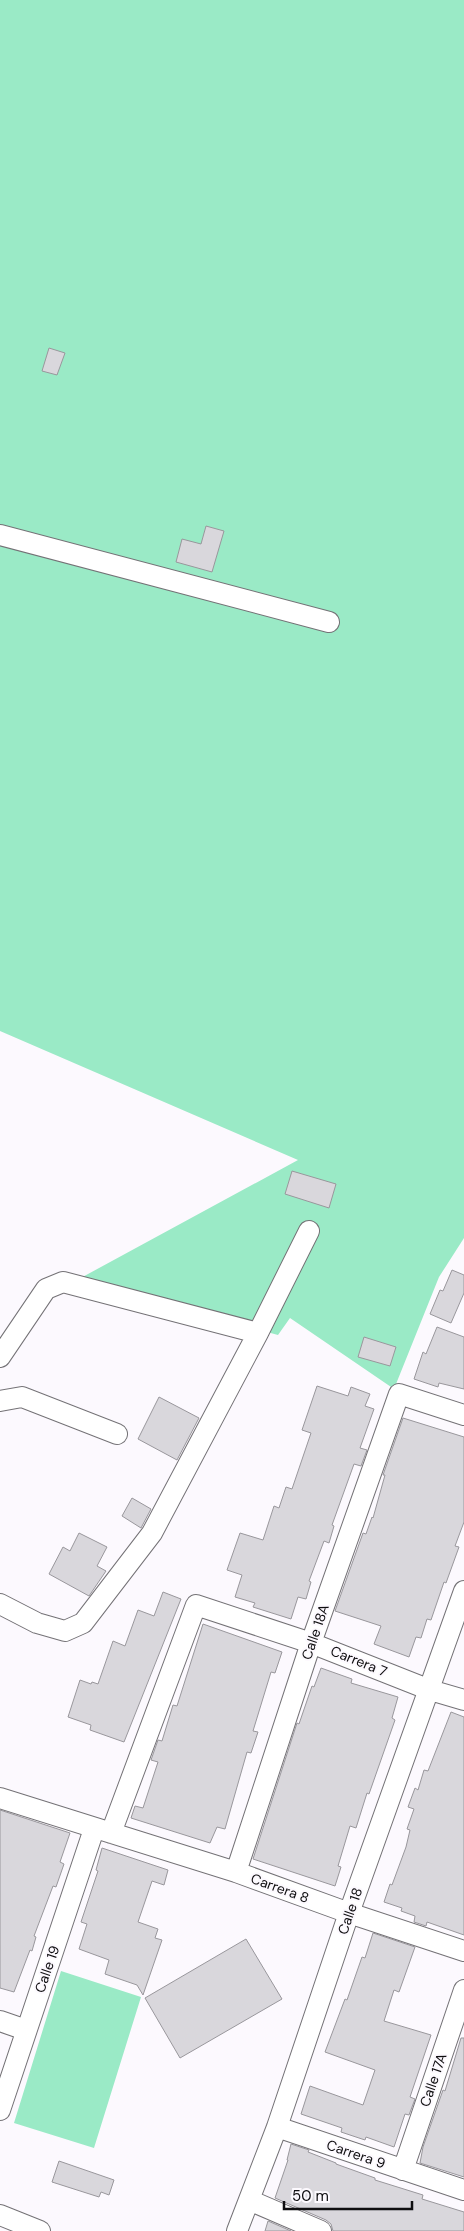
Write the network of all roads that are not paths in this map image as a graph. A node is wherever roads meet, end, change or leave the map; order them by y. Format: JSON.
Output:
{"nodes":[{"id":1,"x":0,"y":535,"type":"edge"},
{"id":2,"x":329,"y":622,"type":"dead end"},
{"id":3,"x":309,"y":1231,"type":"dead end"},
{"id":4,"x":258,"y":1333,"type":"junction"},
{"id":5,"x":0,"y":1357,"type":"edge"},
{"id":6,"x":0,"y":1401,"type":"edge"},
{"id":7,"x":464,"y":1415,"type":"edge"},
{"id":8,"x":117,"y":1434,"type":"dead end"},
{"id":9,"x":464,"y":1591,"type":"edge"},
{"id":10,"x":0,"y":1604,"type":"edge"},
{"id":11,"x":196,"y":1605,"type":"joint"},
{"id":12,"x":312,"y":1643,"type":"junction"},
{"id":13,"x":430,"y":1690,"type":"junction"},
{"id":14,"x":464,"y":1700,"type":"edge"},
{"id":15,"x":0,"y":1798,"type":"edge"},
{"id":16,"x":103,"y":1831,"type":"junction"},
{"id":17,"x":236,"y":1872,"type":"junction"},
{"id":18,"x":349,"y":1913,"type":"junction"},
{"id":19,"x":464,"y":1951,"type":"edge"},
{"id":20,"x":464,"y":1990,"type":"edge"},
{"id":21,"x":0,"y":2021,"type":"edge"},
{"id":22,"x":26,"y":2030,"type":"junction"},
{"id":23,"x":0,"y":2110,"type":"edge"},
{"id":24,"x":277,"y":2127,"type":"junction"},
{"id":25,"x":403,"y":2170,"type":"junction"},
{"id":26,"x":464,"y":2190,"type":"edge"},
{"id":27,"x":249,"y":2200,"type":"junction"},
{"id":28,"x":0,"y":2215,"type":"edge"},
{"id":29,"x":40,"y":2231,"type":"edge"},
{"id":30,"x":237,"y":2231,"type":"edge"},
{"id":31,"x":321,"y":2231,"type":"edge"}],
"edges":[{"from":1,"to":2,"type":"street"},
{"from":3,"to":4,"type":"street"},
{"from":4,"to":5,"type":"street"},
{"from":4,"to":10,"type":"street"},
{"from":6,"to":8,"type":"street"},
{"from":7,"to":12,"type":"street","name":"Calle 18A"},
{"from":9,"to":13,"type":"street","name":"Calle 18"},
{"from":11,"to":12,"type":"street","name":"Carrera 7"},
{"from":11,"to":16,"type":"street","name":"Calle 19"},
{"from":12,"to":13,"type":"street","name":"Carrera 7"},
{"from":12,"to":17,"type":"street","name":"Calle 18A"},
{"from":13,"to":14,"type":"street","name":"Carrera 7"},
{"from":13,"to":18,"type":"street","name":"Calle 18"},
{"from":15,"to":16,"type":"street","name":"Carrera 8"},
{"from":16,"to":17,"type":"street","name":"Carrera 8"},
{"from":16,"to":22,"type":"street","name":"Calle 19"},
{"from":17,"to":18,"type":"street","name":"Carrera 8"},
{"from":18,"to":19,"type":"street","name":"Carrera 8"},
{"from":18,"to":24,"type":"street","name":"Calle 18"},
{"from":20,"to":25,"type":"street","name":"Calle 17A"},
{"from":21,"to":22,"type":"street"},
{"from":22,"to":23,"type":"street","name":"Calle 19"},
{"from":24,"to":25,"type":"street","name":"Carrera 9"},
{"from":24,"to":27,"type":"street","name":"Calle 18"},
{"from":25,"to":26,"type":"street","name":"Carrera 9"},
{"from":27,"to":30,"type":"street","name":"Calle 18"},
{"from":27,"to":31,"type":"street"},
{"from":28,"to":29,"type":"street"}]}
